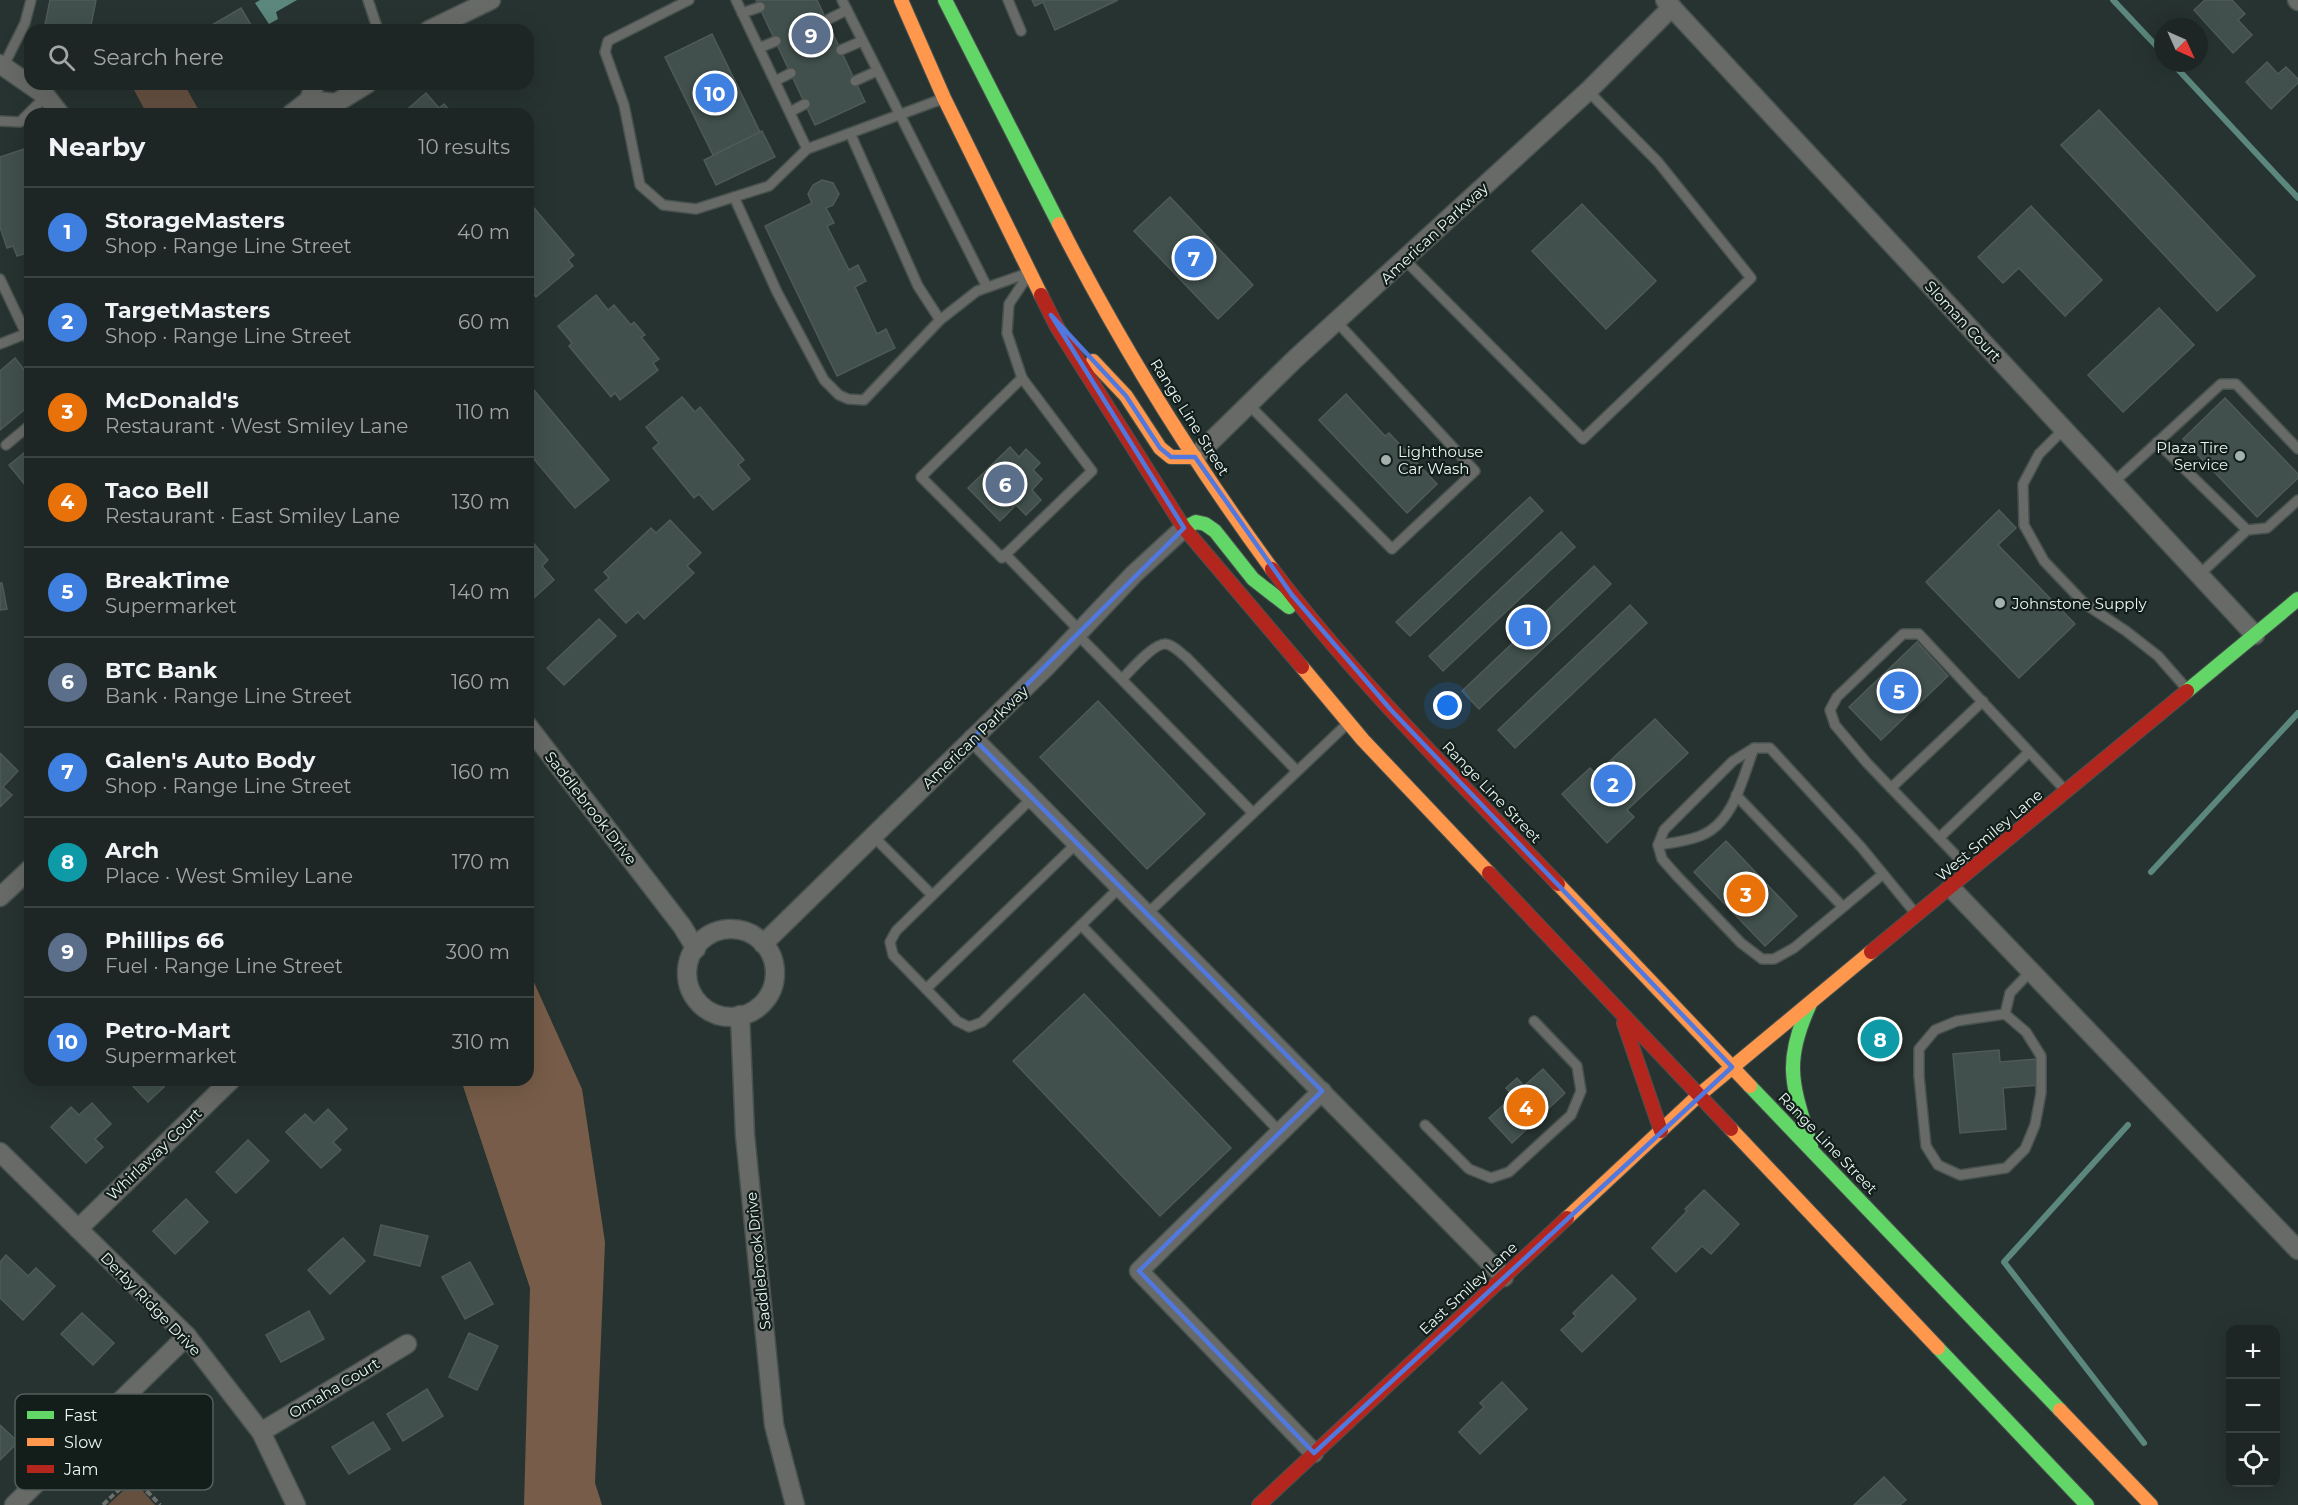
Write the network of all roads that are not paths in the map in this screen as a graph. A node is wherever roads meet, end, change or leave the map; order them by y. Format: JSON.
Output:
{"nodes":[{"id":1,"x":31,"y":0,"type":"edge"},
{"id":2,"x":368,"y":0,"type":"edge"},
{"id":3,"x":491,"y":0,"type":"edge"},
{"id":4,"x":689,"y":0,"type":"edge"},
{"id":5,"x":736,"y":0,"type":"edge"},
{"id":6,"x":842,"y":0,"type":"edge"},
{"id":7,"x":901,"y":0,"type":"edge"},
{"id":8,"x":945,"y":0,"type":"edge"},
{"id":9,"x":1008,"y":0,"type":"edge"},
{"id":10,"x":1668,"y":3,"type":"edge"},
{"id":11,"x":759,"y":7,"type":"dead end"},
{"id":12,"x":847,"y":10,"type":"junction"},
{"id":13,"x":742,"y":13,"type":"junction"},
{"id":14,"x":827,"y":20,"type":"dead end"},
{"id":15,"x":24,"y":24,"type":"edge"},
{"id":16,"x":376,"y":24,"type":"edge"},
{"id":17,"x":441,"y":24,"type":"edge"},
{"id":18,"x":24,"y":25,"type":"edge"},
{"id":19,"x":1022,"y":31,"type":"dead end"},
{"id":20,"x":776,"y":41,"type":"dead end"},
{"id":21,"x":862,"y":41,"type":"junction"},
{"id":22,"x":759,"y":48,"type":"junction"},
{"id":23,"x":841,"y":50,"type":"dead end"},
{"id":24,"x":2,"y":65,"type":"edge"},
{"id":25,"x":877,"y":71,"type":"junction"},
{"id":26,"x":790,"y":73,"type":"dead end"},
{"id":27,"x":24,"y":80,"type":"edge"},
{"id":28,"x":775,"y":81,"type":"junction"},
{"id":29,"x":855,"y":81,"type":"dead end"},
{"id":30,"x":37,"y":90,"type":"edge"},
{"id":31,"x":358,"y":90,"type":"edge"},
{"id":32,"x":1588,"y":91,"type":"junction"},
{"id":33,"x":312,"y":92,"type":"edge"},
{"id":34,"x":46,"y":96,"type":"junction"},
{"id":35,"x":944,"y":98,"type":"junction"},
{"id":36,"x":805,"y":104,"type":"dead end"},
{"id":37,"x":34,"y":108,"type":"edge"},
{"id":38,"x":55,"y":108,"type":"edge"},
{"id":39,"x":297,"y":108,"type":"edge"},
{"id":40,"x":789,"y":112,"type":"junction"},
{"id":41,"x":898,"y":115,"type":"junction"},
{"id":42,"x":24,"y":118,"type":"edge"},
{"id":43,"x":0,"y":121,"type":"edge"},
{"id":44,"x":850,"y":133,"type":"junction"},
{"id":45,"x":807,"y":149,"type":"junction"},
{"id":46,"x":735,"y":197,"type":"junction"},
{"id":47,"x":1404,"y":259,"type":"junction"},
{"id":48,"x":1030,"y":272,"type":"junction"},
{"id":49,"x":0,"y":279,"type":"edge"},
{"id":50,"x":987,"y":287,"type":"junction"},
{"id":51,"x":1051,"y":315,"type":"junction"},
{"id":52,"x":940,"y":320,"type":"junction"},
{"id":53,"x":1337,"y":322,"type":"junction"},
{"id":54,"x":24,"y":330,"type":"edge"},
{"id":55,"x":24,"y":339,"type":"edge"},
{"id":56,"x":0,"y":344,"type":"edge"},
{"id":57,"x":1022,"y":378,"type":"junction"},
{"id":58,"x":1248,"y":404,"type":"junction"},
{"id":59,"x":2064,"y":429,"type":"junction"},
{"id":60,"x":24,"y":430,"type":"edge"},
{"id":61,"x":2157,"y":442,"type":"junction"},
{"id":62,"x":6,"y":445,"type":"dead end"},
{"id":63,"x":2298,"y":449,"type":"edge"},
{"id":64,"x":1195,"y":457,"type":"junction"},
{"id":65,"x":2114,"y":482,"type":"junction"},
{"id":66,"x":2298,"y":500,"type":"edge"},
{"id":67,"x":1184,"y":528,"type":"junction"},
{"id":68,"x":2247,"y":530,"type":"junction"},
{"id":69,"x":1005,"y":554,"type":"junction"},
{"id":70,"x":2200,"y":574,"type":"junction"},
{"id":71,"x":2298,"y":599,"type":"edge"},
{"id":72,"x":1078,"y":632,"type":"junction"},
{"id":73,"x":2255,"y":635,"type":"junction"},
{"id":74,"x":1331,"y":640,"type":"junction"},
{"id":75,"x":1122,"y":679,"type":"junction"},
{"id":76,"x":2188,"y":691,"type":"junction"},
{"id":77,"x":1983,"y":702,"type":"junction"},
{"id":78,"x":1348,"y":723,"type":"junction"},
{"id":79,"x":534,"y":734,"type":"edge"},
{"id":80,"x":973,"y":738,"type":"junction"},
{"id":81,"x":1754,"y":748,"type":"junction"},
{"id":82,"x":2029,"y":752,"type":"junction"},
{"id":83,"x":1297,"y":771,"type":"junction"},
{"id":84,"x":1891,"y":788,"type":"junction"},
{"id":85,"x":2067,"y":792,"type":"junction"},
{"id":86,"x":1736,"y":795,"type":"junction"},
{"id":87,"x":1032,"y":798,"type":"junction"},
{"id":88,"x":1253,"y":813,"type":"junction"},
{"id":89,"x":873,"y":836,"type":"junction"},
{"id":90,"x":1939,"y":838,"type":"junction"},
{"id":91,"x":1077,"y":843,"type":"junction"},
{"id":92,"x":1658,"y":845,"type":"junction"},
{"id":93,"x":1971,"y":871,"type":"junction"},
{"id":94,"x":1883,"y":874,"type":"junction"},
{"id":95,"x":24,"y":875,"type":"edge"},
{"id":96,"x":1120,"y":887,"type":"junction"},
{"id":97,"x":1951,"y":888,"type":"junction"},
{"id":98,"x":932,"y":895,"type":"junction"},
{"id":99,"x":0,"y":897,"type":"edge"},
{"id":100,"x":1843,"y":907,"type":"junction"},
{"id":101,"x":1147,"y":914,"type":"junction"},
{"id":102,"x":1917,"y":916,"type":"junction"},
{"id":103,"x":1081,"y":925,"type":"junction"},
{"id":104,"x":763,"y":944,"type":"junction"},
{"id":105,"x":696,"y":949,"type":"junction"},
{"id":106,"x":2031,"y":971,"type":"junction"},
{"id":107,"x":926,"y":989,"type":"junction"},
{"id":108,"x":1810,"y":1004,"type":"junction"},
{"id":109,"x":1620,"y":1012,"type":"junction"},
{"id":110,"x":2006,"y":1014,"type":"junction"},
{"id":111,"x":740,"y":1015,"type":"junction"},
{"id":112,"x":1534,"y":1021,"type":"dead end"},
{"id":113,"x":1732,"y":1067,"type":"junction"},
{"id":114,"x":225,"y":1086,"type":"edge"},
{"id":115,"x":1322,"y":1091,"type":"junction"},
{"id":116,"x":1699,"y":1095,"type":"junction"},
{"id":117,"x":1425,"y":1125,"type":"dead end"},
{"id":118,"x":1661,"y":1131,"type":"junction"},
{"id":119,"x":1280,"y":1132,"type":"junction"},
{"id":120,"x":1813,"y":1151,"type":"junction"},
{"id":121,"x":0,"y":1152,"type":"edge"},
{"id":122,"x":78,"y":1229,"type":"junction"},
{"id":123,"x":2298,"y":1250,"type":"edge"},
{"id":124,"x":1504,"y":1277,"type":"junction"},
{"id":125,"x":187,"y":1336,"type":"junction"},
{"id":126,"x":406,"y":1344,"type":"dead end"},
{"id":127,"x":128,"y":1394,"type":"edge"},
{"id":128,"x":261,"y":1432,"type":"junction"},
{"id":129,"x":1314,"y":1453,"type":"junction"},
{"id":130,"x":29,"y":1490,"type":"edge"},
{"id":131,"x":14,"y":1505,"type":"edge"},
{"id":132,"x":296,"y":1505,"type":"edge"},
{"id":133,"x":795,"y":1505,"type":"edge"},
{"id":134,"x":1259,"y":1505,"type":"edge"},
{"id":135,"x":2087,"y":1505,"type":"edge"},
{"id":136,"x":2151,"y":1505,"type":"edge"}],
"edges":[{"from":1,"to":15,"type":"lane"},
{"from":2,"to":16,"type":"lane"},
{"from":3,"to":17,"type":"street"},
{"from":4,"to":46,"type":"lane"},
{"from":5,"to":13,"type":"lane"},
{"from":6,"to":12,"type":"lane"},
{"from":7,"to":35,"type":"main road"},
{"from":8,"to":64,"type":"main road","name":"Range Line Street"},
{"from":9,"to":19,"type":"lane"},
{"from":10,"to":32,"type":"street","name":"American Parkway"},
{"from":10,"to":59,"type":"street","name":"Sloman Court"},
{"from":11,"to":13,"type":"lane"},
{"from":12,"to":14,"type":"lane"},
{"from":12,"to":21,"type":"lane"},
{"from":13,"to":22,"type":"lane"},
{"from":18,"to":24,"type":"lane"},
{"from":20,"to":22,"type":"lane"},
{"from":21,"to":23,"type":"lane"},
{"from":21,"to":25,"type":"lane"},
{"from":22,"to":28,"type":"lane"},
{"from":24,"to":27,"type":"street"},
{"from":25,"to":29,"type":"lane"},
{"from":25,"to":41,"type":"lane"},
{"from":26,"to":28,"type":"lane"},
{"from":28,"to":40,"type":"lane"},
{"from":30,"to":34,"type":"street"},
{"from":31,"to":33,"type":"street"},
{"from":32,"to":47,"type":"street","name":"American Parkway"},
{"from":32,"to":47,"type":"lane"},
{"from":33,"to":39,"type":"street"},
{"from":34,"to":37,"type":"lane"},
{"from":34,"to":38,"type":"street"},
{"from":35,"to":41,"type":"lane"},
{"from":35,"to":48,"type":"main road"},
{"from":36,"to":40,"type":"lane"},
{"from":40,"to":45,"type":"lane"},
{"from":41,"to":44,"type":"lane"},
{"from":41,"to":50,"type":"lane"},
{"from":42,"to":43,"type":"lane"},
{"from":44,"to":45,"type":"lane"},
{"from":44,"to":52,"type":"lane"},
{"from":45,"to":46,"type":"lane"},
{"from":46,"to":52,"type":"lane"},
{"from":47,"to":53,"type":"street","name":"American Parkway"},
{"from":48,"to":50,"type":"lane"},
{"from":48,"to":51,"type":"main road"},
{"from":48,"to":57,"type":"lane"},
{"from":49,"to":54,"type":"lane"},
{"from":50,"to":52,"type":"lane"},
{"from":51,"to":64,"type":"main road"},
{"from":51,"to":67,"type":"main road"},
{"from":53,"to":58,"type":"street","name":"American Parkway"},
{"from":53,"to":58,"type":"lane"},
{"from":55,"to":56,"type":"lane"},
{"from":57,"to":69,"type":"lane"},
{"from":57,"to":69,"type":"lane"},
{"from":58,"to":64,"type":"street","name":"American Parkway"},
{"from":59,"to":65,"type":"street","name":"Sloman Court"},
{"from":59,"to":76,"type":"lane"},
{"from":60,"to":62,"type":"lane"},
{"from":61,"to":63,"type":"lane"},
{"from":61,"to":65,"type":"lane"},
{"from":61,"to":68,"type":"lane"},
{"from":64,"to":74,"type":"main road","name":"Range Line Street"},
{"from":65,"to":70,"type":"street","name":"Sloman Court"},
{"from":66,"to":68,"type":"lane"},
{"from":67,"to":72,"type":"street","name":"American Parkway"},
{"from":67,"to":74,"type":"main road"},
{"from":67,"to":78,"type":"main road"},
{"from":68,"to":70,"type":"lane"},
{"from":69,"to":72,"type":"lane"},
{"from":70,"to":73,"type":"street","name":"Sloman Court"},
{"from":71,"to":73,"type":"main road","name":"West Smiley Lane"},
{"from":72,"to":75,"type":"lane"},
{"from":72,"to":80,"type":"street","name":"American Parkway"},
{"from":73,"to":76,"type":"main road","name":"West Smiley Lane"},
{"from":74,"to":113,"type":"main road","name":"Range Line Street"},
{"from":75,"to":83,"type":"lane"},
{"from":75,"to":88,"type":"lane"},
{"from":76,"to":85,"type":"main road","name":"West Smiley Lane"},
{"from":77,"to":82,"type":"lane"},
{"from":77,"to":84,"type":"lane"},
{"from":77,"to":84,"type":"lane"},
{"from":78,"to":83,"type":"lane"},
{"from":78,"to":109,"type":"main road"},
{"from":79,"to":105,"type":"street","name":"Saddlebrook Drive"},
{"from":80,"to":87,"type":"street"},
{"from":80,"to":89,"type":"street","name":"American Parkway"},
{"from":81,"to":86,"type":"lane"},
{"from":81,"to":92,"type":"lane"},
{"from":81,"to":94,"type":"lane"},
{"from":82,"to":85,"type":"lane"},
{"from":82,"to":90,"type":"lane"},
{"from":83,"to":88,"type":"lane"},
{"from":84,"to":90,"type":"lane"},
{"from":85,"to":93,"type":"main road","name":"West Smiley Lane"},
{"from":86,"to":92,"type":"lane"},
{"from":86,"to":100,"type":"lane"},
{"from":87,"to":91,"type":"street"},
{"from":87,"to":98,"type":"lane"},
{"from":88,"to":101,"type":"lane"},
{"from":89,"to":98,"type":"lane"},
{"from":89,"to":104,"type":"street","name":"American Parkway"},
{"from":90,"to":93,"type":"lane"},
{"from":91,"to":96,"type":"street"},
{"from":91,"to":107,"type":"lane"},
{"from":92,"to":100,"type":"lane"},
{"from":93,"to":97,"type":"main road","name":"West Smiley Lane"},
{"from":94,"to":100,"type":"lane"},
{"from":94,"to":102,"type":"lane"},
{"from":95,"to":99,"type":"street"},
{"from":96,"to":101,"type":"street"},
{"from":96,"to":103,"type":"lane"},
{"from":97,"to":102,"type":"main road","name":"West Smiley Lane"},
{"from":97,"to":106,"type":"street"},
{"from":98,"to":107,"type":"lane"},
{"from":101,"to":115,"type":"street"},
{"from":102,"to":108,"type":"main road","name":"West Smiley Lane"},
{"from":103,"to":107,"type":"lane"},
{"from":103,"to":119,"type":"lane"},
{"from":104,"to":105,"type":"street"},
{"from":104,"to":111,"type":"street"},
{"from":105,"to":111,"type":"street"},
{"from":106,"to":110,"type":"lane"},
{"from":106,"to":123,"type":"street"},
{"from":108,"to":113,"type":"main road","name":"West Smiley Lane"},
{"from":108,"to":120,"type":"main road"},
{"from":109,"to":116,"type":"main road"},
{"from":109,"to":118,"type":"main road"},
{"from":110,"to":110,"type":"lane"},
{"from":111,"to":133,"type":"street","name":"Saddlebrook Drive"},
{"from":112,"to":117,"type":"lane"},
{"from":113,"to":116,"type":"main road","name":"West Smiley Lane"},
{"from":113,"to":120,"type":"main road","name":"Range Line Street"},
{"from":114,"to":122,"type":"street","name":"Whirlaway Court"},
{"from":115,"to":119,"type":"street"},
{"from":115,"to":124,"type":"street"},
{"from":116,"to":118,"type":"main road","name":"East Smiley Lane"},
{"from":116,"to":135,"type":"main road"},
{"from":118,"to":124,"type":"main road","name":"East Smiley Lane"},
{"from":119,"to":129,"type":"street"},
{"from":120,"to":136,"type":"main road","name":"Range Line Street"},
{"from":121,"to":122,"type":"street","name":"Derby Ridge Drive"},
{"from":122,"to":125,"type":"street","name":"Derby Ridge Drive"},
{"from":124,"to":129,"type":"main road","name":"East Smiley Lane"},
{"from":125,"to":127,"type":"street"},
{"from":125,"to":128,"type":"street","name":"Derby Ridge Drive"},
{"from":126,"to":128,"type":"street","name":"Omaha Court"},
{"from":128,"to":132,"type":"street","name":"Derby Ridge Drive"},
{"from":129,"to":134,"type":"main road","name":"East Smiley Lane"},
{"from":130,"to":131,"type":"street"}]}
